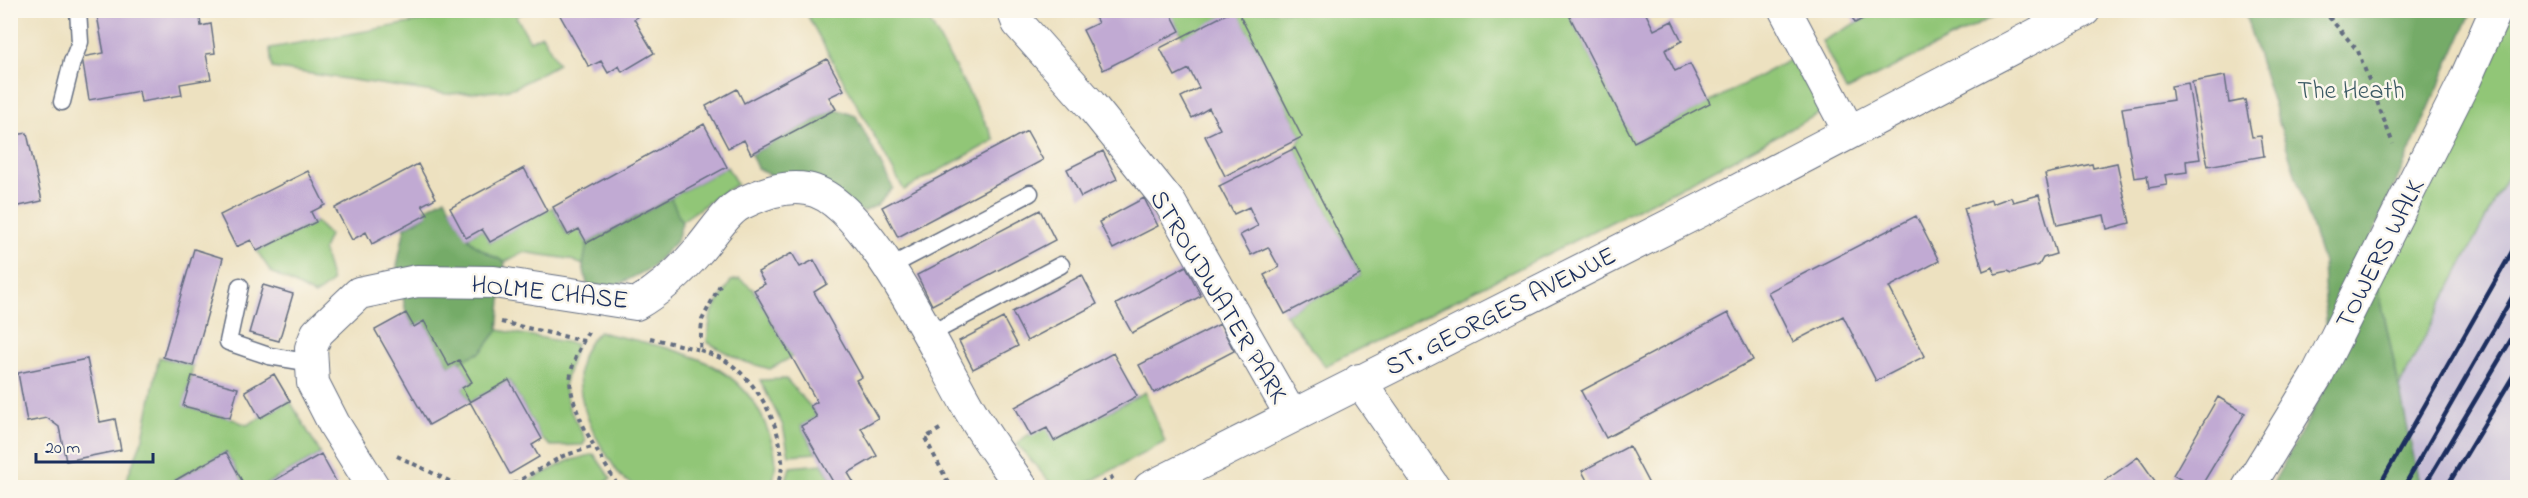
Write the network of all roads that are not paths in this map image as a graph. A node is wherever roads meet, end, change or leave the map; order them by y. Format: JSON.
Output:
{"nodes":[{"id":1,"x":78,"y":10,"type":"edge"},
{"id":2,"x":1013,"y":10,"type":"edge"},
{"id":3,"x":1785,"y":10,"type":"edge"},
{"id":4,"x":2085,"y":10,"type":"edge"},
{"id":5,"x":2496,"y":10,"type":"edge"},
{"id":6,"x":62,"y":102,"type":"dead end"},
{"id":7,"x":1849,"y":131,"type":"junction"},
{"id":8,"x":1030,"y":193,"type":"dead end"},
{"id":9,"x":1061,"y":265,"type":"dead end"},
{"id":10,"x":889,"y":267,"type":"junction"},
{"id":11,"x":240,"y":286,"type":"dead end"},
{"id":12,"x":928,"y":336,"type":"junction"},
{"id":13,"x":312,"y":363,"type":"junction"},
{"id":14,"x":1359,"y":380,"type":"junction"},
{"id":15,"x":1291,"y":415,"type":"junction"},
{"id":16,"x":374,"y":488,"type":"edge"},
{"id":17,"x":1022,"y":488,"type":"edge"},
{"id":18,"x":1150,"y":488,"type":"edge"},
{"id":19,"x":1434,"y":488,"type":"edge"},
{"id":20,"x":2248,"y":488,"type":"edge"}],
"edges":[{"from":1,"to":6,"type":"lane"},
{"from":2,"to":15,"type":"street","name":"STROUDWATER PARK"},
{"from":3,"to":7,"type":"street"},
{"from":4,"to":7,"type":"main road","name":"ST. GEORGES AVENUE"},
{"from":5,"to":20,"type":"street","name":"TOWERS WALK"},
{"from":7,"to":14,"type":"main road","name":"ST. GEORGES AVENUE"},
{"from":8,"to":10,"type":"lane"},
{"from":9,"to":12,"type":"lane"},
{"from":10,"to":12,"type":"street","name":"HOLME CHASE"},
{"from":10,"to":13,"type":"street","name":"HOLME CHASE"},
{"from":11,"to":13,"type":"lane"},
{"from":12,"to":17,"type":"street","name":"HOLME CHASE"},
{"from":13,"to":16,"type":"street","name":"HOLME CHASE"},
{"from":14,"to":15,"type":"main road","name":"ST. GEORGES AVENUE"},
{"from":14,"to":19,"type":"street"},
{"from":15,"to":18,"type":"main road","name":"ST. GEORGES AVENUE"}]}
